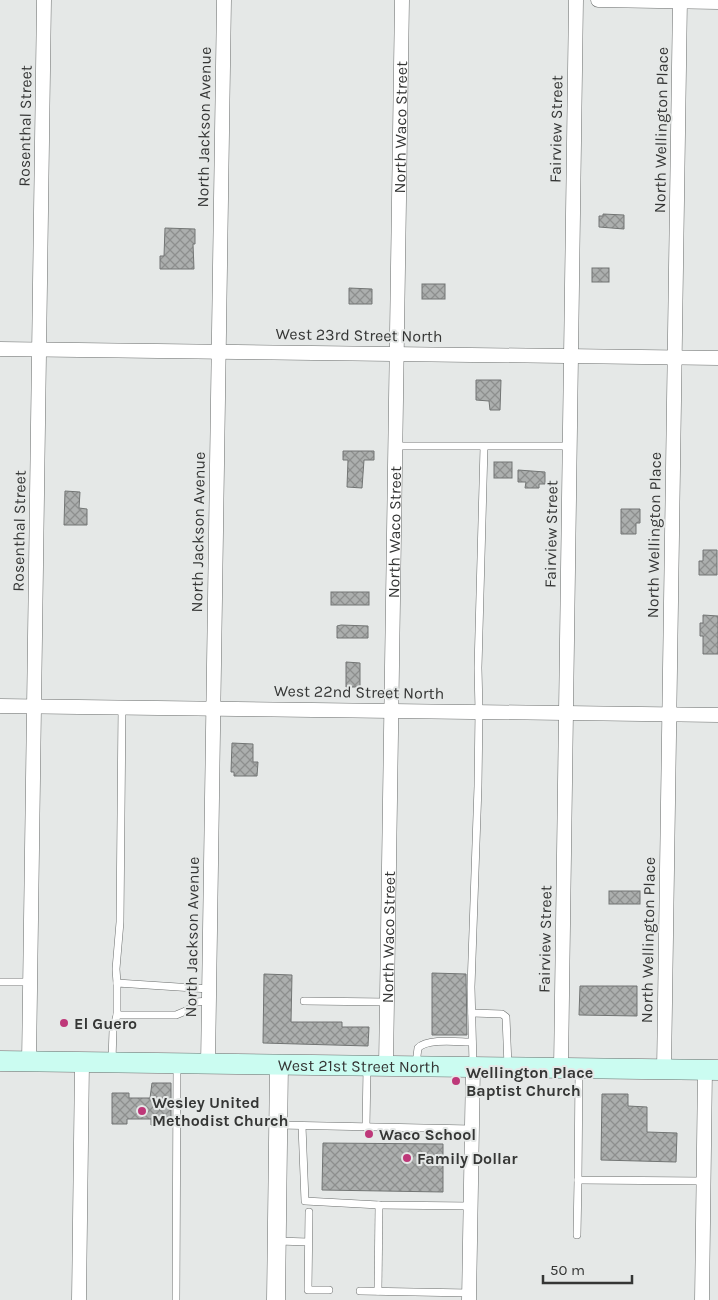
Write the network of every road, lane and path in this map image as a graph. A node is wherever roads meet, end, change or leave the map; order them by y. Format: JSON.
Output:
{"nodes":[{"id":1,"x":44,"y":0,"type":"edge"},
{"id":2,"x":224,"y":0,"type":"edge"},
{"id":3,"x":402,"y":0,"type":"edge"},
{"id":4,"x":576,"y":0,"type":"edge"},
{"id":5,"x":598,"y":0,"type":"edge"},
{"id":6,"x":680,"y":1,"type":"edge"},
{"id":7,"x":718,"y":2,"type":"edge"},
{"id":8,"x":0,"y":349,"type":"edge"},
{"id":9,"x":39,"y":350,"type":"junction"},
{"id":10,"x":218,"y":351,"type":"junction"},
{"id":11,"x":397,"y":353,"type":"junction"},
{"id":12,"x":571,"y":356,"type":"junction"},
{"id":13,"x":674,"y":357,"type":"junction"},
{"id":14,"x":718,"y":358,"type":"edge"},
{"id":15,"x":396,"y":446,"type":"junction"},
{"id":16,"x":484,"y":446,"type":"junction"},
{"id":17,"x":569,"y":446,"type":"junction"},
{"id":18,"x":0,"y":706,"type":"edge"},
{"id":19,"x":34,"y":706,"type":"junction"},
{"id":20,"x":122,"y":707,"type":"junction"},
{"id":21,"x":213,"y":708,"type":"junction"},
{"id":22,"x":392,"y":710,"type":"junction"},
{"id":23,"x":480,"y":711,"type":"junction"},
{"id":24,"x":566,"y":712,"type":"junction"},
{"id":25,"x":669,"y":714,"type":"junction"},
{"id":26,"x":718,"y":716,"type":"edge"},
{"id":27,"x":0,"y":982,"type":"edge"},
{"id":28,"x":30,"y":982,"type":"junction"},
{"id":29,"x":117,"y":983,"type":"junction"},
{"id":30,"x":209,"y":995,"type":"junction"},
{"id":31,"x":304,"y":1001,"type":"dead end"},
{"id":32,"x":387,"y":1002,"type":"junction"},
{"id":33,"x":472,"y":1013,"type":"junction"},
{"id":34,"x":117,"y":1015,"type":"junction"},
{"id":35,"x":472,"y":1042,"type":"junction"},
{"id":36,"x":0,"y":1062,"type":"edge"},
{"id":37,"x":29,"y":1062,"type":"junction"},
{"id":38,"x":82,"y":1063,"type":"junction"},
{"id":39,"x":112,"y":1063,"type":"junction"},
{"id":40,"x":177,"y":1064,"type":"junction"},
{"id":41,"x":208,"y":1064,"type":"junction"},
{"id":42,"x":279,"y":1064,"type":"junction"},
{"id":43,"x":377,"y":1066,"type":"junction"},
{"id":44,"x":416,"y":1066,"type":"junction"},
{"id":45,"x":473,"y":1067,"type":"junction"},
{"id":46,"x":508,"y":1067,"type":"junction"},
{"id":47,"x":570,"y":1068,"type":"junction"},
{"id":48,"x":664,"y":1070,"type":"junction"},
{"id":49,"x":712,"y":1070,"type":"edge"},
{"id":50,"x":278,"y":1125,"type":"junction"},
{"id":51,"x":302,"y":1126,"type":"junction"},
{"id":52,"x":366,"y":1127,"type":"junction"},
{"id":53,"x":472,"y":1129,"type":"junction"},
{"id":54,"x":578,"y":1180,"type":"junction"},
{"id":55,"x":704,"y":1181,"type":"junction"},
{"id":56,"x":380,"y":1205,"type":"junction"},
{"id":57,"x":470,"y":1206,"type":"junction"},
{"id":58,"x":309,"y":1212,"type":"dead end"},
{"id":59,"x":577,"y":1235,"type":"dead end"},
{"id":60,"x":277,"y":1242,"type":"junction"},
{"id":61,"x":308,"y":1242,"type":"junction"},
{"id":62,"x":329,"y":1290,"type":"dead end"},
{"id":63,"x":360,"y":1291,"type":"dead end"},
{"id":64,"x":378,"y":1291,"type":"junction"},
{"id":65,"x":469,"y":1296,"type":"edge"},
{"id":66,"x":79,"y":1300,"type":"edge"},
{"id":67,"x":176,"y":1300,"type":"edge"},
{"id":68,"x":276,"y":1300,"type":"edge"},
{"id":69,"x":702,"y":1300,"type":"edge"}],
"edges":[{"from":1,"to":9,"type":"street","name":"Rosenthal Street"},
{"from":2,"to":10,"type":"street","name":"North Jackson Avenue"},
{"from":3,"to":11,"type":"street","name":"North Waco Street"},
{"from":4,"to":12,"type":"street","name":"Fairview Street"},
{"from":5,"to":6,"type":"street"},
{"from":6,"to":7,"type":"street"},
{"from":6,"to":13,"type":"street","name":"North Wellington Place"},
{"from":8,"to":9,"type":"street","name":"West 23rd Street North"},
{"from":9,"to":10,"type":"street","name":"West 23rd Street North"},
{"from":9,"to":19,"type":"street","name":"Rosenthal Street"},
{"from":10,"to":11,"type":"street","name":"West 23rd Street North"},
{"from":10,"to":21,"type":"street","name":"North Jackson Avenue"},
{"from":11,"to":12,"type":"street","name":"West 23rd Street North"},
{"from":11,"to":15,"type":"street","name":"North Waco Street"},
{"from":12,"to":13,"type":"street","name":"West 23rd Street North"},
{"from":12,"to":17,"type":"street","name":"Fairview Street"},
{"from":13,"to":14,"type":"street","name":"West 23rd Street North"},
{"from":13,"to":25,"type":"street","name":"North Wellington Place"},
{"from":15,"to":16,"type":"lane"},
{"from":15,"to":22,"type":"street","name":"North Waco Street"},
{"from":16,"to":17,"type":"lane"},
{"from":16,"to":23,"type":"lane"},
{"from":17,"to":24,"type":"street","name":"Fairview Street"},
{"from":18,"to":19,"type":"street","name":"West 22nd Street North"},
{"from":19,"to":20,"type":"street","name":"West 22nd Street North"},
{"from":19,"to":28,"type":"street","name":"Rosenthal Street"},
{"from":20,"to":21,"type":"street","name":"West 22nd Street North"},
{"from":20,"to":29,"type":"lane"},
{"from":21,"to":22,"type":"street","name":"West 22nd Street North"},
{"from":21,"to":30,"type":"street","name":"North Jackson Avenue"},
{"from":22,"to":23,"type":"street","name":"West 22nd Street North"},
{"from":22,"to":32,"type":"street","name":"North Waco Street"},
{"from":23,"to":24,"type":"street","name":"West 22nd Street North"},
{"from":23,"to":33,"type":"lane"},
{"from":24,"to":25,"type":"street","name":"West 22nd Street North"},
{"from":24,"to":47,"type":"street","name":"Fairview Street"},
{"from":25,"to":26,"type":"street","name":"West 22nd Street North"},
{"from":25,"to":48,"type":"street","name":"North Wellington Place"},
{"from":27,"to":28,"type":"lane"},
{"from":28,"to":37,"type":"street","name":"Rosenthal Street"},
{"from":29,"to":30,"type":"lane"},
{"from":29,"to":34,"type":"lane"},
{"from":30,"to":34,"type":"lane"},
{"from":30,"to":41,"type":"street","name":"North Jackson Avenue"},
{"from":31,"to":32,"type":"lane"},
{"from":32,"to":43,"type":"street","name":"North Waco Street"},
{"from":33,"to":35,"type":"lane"},
{"from":33,"to":46,"type":"lane"},
{"from":34,"to":39,"type":"lane"},
{"from":35,"to":44,"type":"lane"},
{"from":35,"to":45,"type":"lane"},
{"from":36,"to":37,"type":"main road","name":"West 21st Street North"},
{"from":37,"to":38,"type":"main road","name":"West 21st Street North"},
{"from":38,"to":39,"type":"main road","name":"West 21st Street North"},
{"from":38,"to":66,"type":"street"},
{"from":39,"to":40,"type":"main road","name":"West 21st Street North"},
{"from":40,"to":41,"type":"main road","name":"West 21st Street North"},
{"from":40,"to":67,"type":"lane"},
{"from":41,"to":42,"type":"main road","name":"West 21st Street North"},
{"from":42,"to":43,"type":"main road","name":"West 21st Street North"},
{"from":42,"to":50,"type":"street"},
{"from":43,"to":44,"type":"main road","name":"West 21st Street North"},
{"from":43,"to":52,"type":"lane"},
{"from":44,"to":45,"type":"main road","name":"West 21st Street North"},
{"from":45,"to":46,"type":"main road","name":"West 21st Street North"},
{"from":45,"to":53,"type":"street"},
{"from":46,"to":47,"type":"main road","name":"West 21st Street North"},
{"from":47,"to":48,"type":"main road","name":"West 21st Street North"},
{"from":47,"to":54,"type":"lane"},
{"from":48,"to":49,"type":"main road","name":"West 21st Street North"},
{"from":49,"to":55,"type":"street"},
{"from":50,"to":51,"type":"lane"},
{"from":50,"to":60,"type":"street"},
{"from":51,"to":52,"type":"lane"},
{"from":51,"to":56,"type":"lane"},
{"from":52,"to":53,"type":"lane"},
{"from":53,"to":57,"type":"street"},
{"from":54,"to":55,"type":"lane"},
{"from":54,"to":59,"type":"lane"},
{"from":55,"to":69,"type":"street"},
{"from":56,"to":57,"type":"lane"},
{"from":56,"to":64,"type":"lane"},
{"from":57,"to":65,"type":"street"},
{"from":58,"to":61,"type":"lane"},
{"from":60,"to":61,"type":"lane"},
{"from":60,"to":68,"type":"street"},
{"from":61,"to":62,"type":"lane"},
{"from":63,"to":64,"type":"lane"},
{"from":64,"to":65,"type":"lane"}]}
